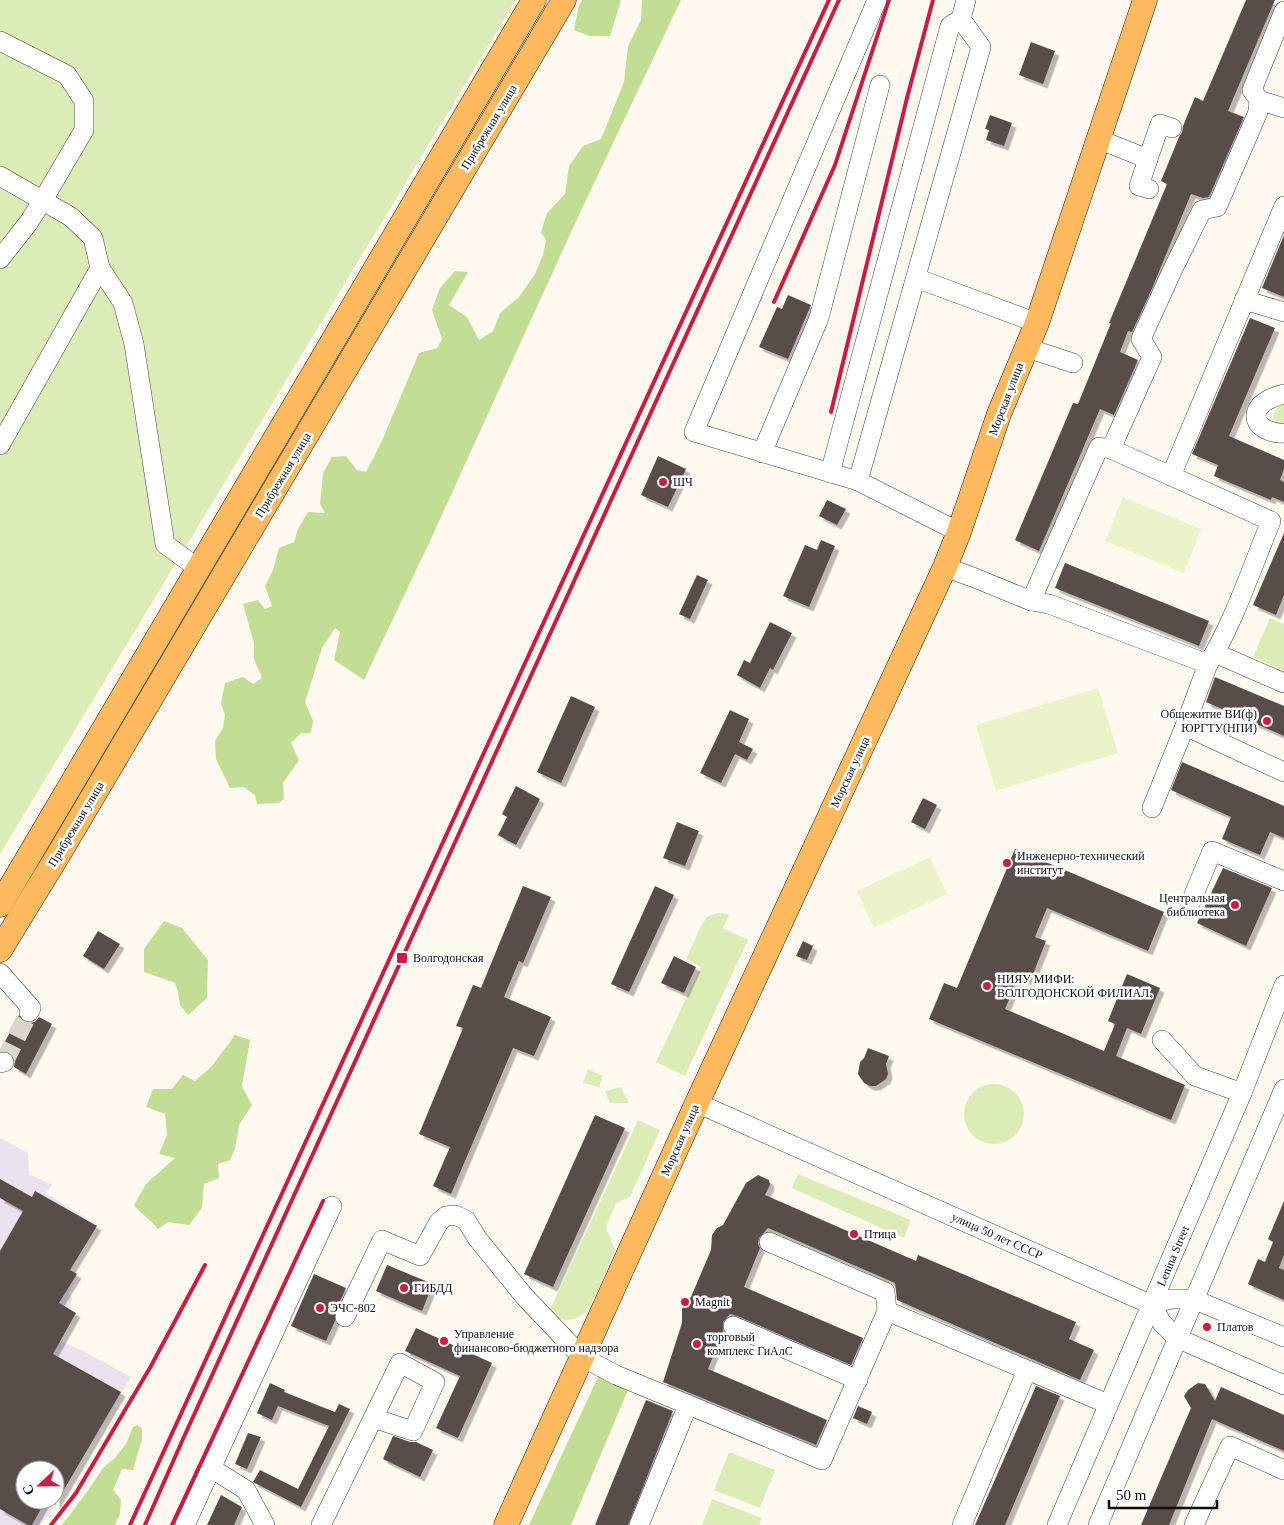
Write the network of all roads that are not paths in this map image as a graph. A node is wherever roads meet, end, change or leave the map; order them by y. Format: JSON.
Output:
{"nodes":[{"id":1,"x":534,"y":0,"type":"edge"},
{"id":2,"x":564,"y":0,"type":"edge"},
{"id":3,"x":877,"y":0,"type":"edge"},
{"id":4,"x":966,"y":0,"type":"edge"},
{"id":5,"x":1145,"y":0,"type":"edge"},
{"id":6,"x":1284,"y":10,"type":"edge"},
{"id":7,"x":961,"y":19,"type":"junction"},
{"id":8,"x":0,"y":41,"type":"edge"},
{"id":9,"x":880,"y":85,"type":"dead end"},
{"id":10,"x":1259,"y":100,"type":"junction"},
{"id":11,"x":1284,"y":108,"type":"edge"},
{"id":12,"x":1172,"y":128,"type":"dead end"},
{"id":13,"x":1098,"y":139,"type":"junction"},
{"id":14,"x":1148,"y":159,"type":"junction"},
{"id":15,"x":0,"y":176,"type":"edge"},
{"id":16,"x":1149,"y":190,"type":"dead end"},
{"id":17,"x":43,"y":200,"type":"junction"},
{"id":18,"x":1284,"y":206,"type":"edge"},
{"id":19,"x":0,"y":259,"type":"edge"},
{"id":20,"x":100,"y":268,"type":"junction"},
{"id":21,"x":916,"y":278,"type":"junction"},
{"id":22,"x":1244,"y":300,"type":"junction"},
{"id":23,"x":1284,"y":312,"type":"edge"},
{"id":24,"x":1037,"y":322,"type":"junction"},
{"id":25,"x":1027,"y":348,"type":"junction"},
{"id":26,"x":1073,"y":363,"type":"dead end"},
{"id":27,"x":1284,"y":394,"type":"edge"},
{"id":28,"x":1284,"y":433,"type":"edge"},
{"id":29,"x":0,"y":445,"type":"edge"},
{"id":30,"x":1111,"y":449,"type":"junction"},
{"id":31,"x":762,"y":453,"type":"junction"},
{"id":32,"x":830,"y":473,"type":"junction"},
{"id":33,"x":1171,"y":476,"type":"junction"},
{"id":34,"x":858,"y":481,"type":"junction"},
{"id":35,"x":959,"y":532,"type":"junction"},
{"id":36,"x":945,"y":567,"type":"junction"},
{"id":37,"x":199,"y":570,"type":"junction"},
{"id":38,"x":1031,"y":601,"type":"junction"},
{"id":39,"x":1212,"y":658,"type":"junction"},
{"id":40,"x":1284,"y":683,"type":"edge"},
{"id":41,"x":1185,"y":726,"type":"junction"},
{"id":42,"x":1284,"y":772,"type":"edge"},
{"id":43,"x":1152,"y":808,"type":"dead end"},
{"id":44,"x":36,"y":845,"type":"junction"},
{"id":45,"x":57,"y":857,"type":"junction"},
{"id":46,"x":1284,"y":881,"type":"edge"},
{"id":47,"x":1190,"y":904,"type":"dead end"},
{"id":48,"x":0,"y":905,"type":"edge"},
{"id":49,"x":0,"y":950,"type":"edge"},
{"id":50,"x":0,"y":973,"type":"edge"},
{"id":51,"x":1284,"y":985,"type":"edge"},
{"id":52,"x":29,"y":1012,"type":"dead end"},
{"id":53,"x":1162,"y":1040,"type":"dead end"},
{"id":54,"x":1284,"y":1089,"type":"edge"},
{"id":55,"x":1242,"y":1093,"type":"junction"},
{"id":56,"x":697,"y":1103,"type":"junction"},
{"id":57,"x":332,"y":1206,"type":"dead end"},
{"id":58,"x":769,"y":1242,"type":"dead end"},
{"id":59,"x":1194,"y":1299,"type":"junction"},
{"id":60,"x":1152,"y":1304,"type":"junction"},
{"id":61,"x":887,"y":1311,"type":"junction"},
{"id":62,"x":345,"y":1317,"type":"dead end"},
{"id":63,"x":734,"y":1326,"type":"dead end"},
{"id":64,"x":1284,"y":1337,"type":"edge"},
{"id":65,"x":1177,"y":1338,"type":"junction"},
{"id":66,"x":582,"y":1357,"type":"junction"},
{"id":67,"x":1027,"y":1370,"type":"junction"},
{"id":68,"x":858,"y":1380,"type":"junction"},
{"id":69,"x":1284,"y":1384,"type":"edge"},
{"id":70,"x":1108,"y":1404,"type":"junction"},
{"id":71,"x":688,"y":1405,"type":"junction"},
{"id":72,"x":373,"y":1418,"type":"dead end"},
{"id":73,"x":211,"y":1468,"type":"junction"},
{"id":74,"x":1284,"y":1470,"type":"edge"},
{"id":75,"x":185,"y":1525,"type":"edge"},
{"id":76,"x":265,"y":1525,"type":"edge"},
{"id":77,"x":322,"y":1525,"type":"edge"},
{"id":78,"x":506,"y":1525,"type":"edge"},
{"id":79,"x":638,"y":1525,"type":"edge"},
{"id":80,"x":962,"y":1525,"type":"edge"},
{"id":81,"x":1057,"y":1525,"type":"edge"},
{"id":82,"x":1098,"y":1525,"type":"edge"},
{"id":83,"x":1194,"y":1525,"type":"edge"}],
"edges":[{"from":1,"to":37,"type":"main road","name":"Прибрежная улица"},
{"from":2,"to":45,"type":"main road","name":"Прибрежная улица"},
{"from":3,"to":31,"type":"street"},
{"from":4,"to":7,"type":"street"},
{"from":5,"to":13,"type":"main road","name":"Морская улица"},
{"from":6,"to":10,"type":"street"},
{"from":7,"to":21,"type":"street"},
{"from":7,"to":32,"type":"street"},
{"from":8,"to":17,"type":"street"},
{"from":9,"to":31,"type":"street"},
{"from":10,"to":11,"type":"street"},
{"from":10,"to":30,"type":"street"},
{"from":12,"to":14,"type":"street"},
{"from":13,"to":14,"type":"street"},
{"from":13,"to":24,"type":"main road","name":"Морская улица"},
{"from":14,"to":16,"type":"street"},
{"from":15,"to":17,"type":"street"},
{"from":17,"to":19,"type":"street"},
{"from":17,"to":20,"type":"street"},
{"from":18,"to":22,"type":"street"},
{"from":20,"to":29,"type":"street"},
{"from":20,"to":37,"type":"street"},
{"from":21,"to":24,"type":"street"},
{"from":21,"to":34,"type":"street"},
{"from":22,"to":23,"type":"street"},
{"from":22,"to":33,"type":"street"},
{"from":24,"to":25,"type":"main road","name":"Морская улица"},
{"from":25,"to":26,"type":"street"},
{"from":25,"to":35,"type":"main road","name":"Морская улица"},
{"from":27,"to":28,"type":"street"},
{"from":30,"to":33,"type":"street"},
{"from":30,"to":38,"type":"street"},
{"from":31,"to":32,"type":"street"},
{"from":32,"to":34,"type":"street"},
{"from":33,"to":39,"type":"street"},
{"from":34,"to":35,"type":"street"},
{"from":35,"to":36,"type":"main road","name":"Морская улица"},
{"from":36,"to":38,"type":"street"},
{"from":36,"to":56,"type":"main road","name":"Морская улица"},
{"from":37,"to":44,"type":"main road","name":"Прибрежная улица"},
{"from":38,"to":39,"type":"street"},
{"from":39,"to":40,"type":"street"},
{"from":39,"to":41,"type":"street"},
{"from":41,"to":42,"type":"street"},
{"from":41,"to":43,"type":"street"},
{"from":44,"to":45,"type":"street"},
{"from":44,"to":48,"type":"main road","name":"Прибрежная улица"},
{"from":45,"to":49,"type":"main road","name":"Прибрежная улица"},
{"from":46,"to":47,"type":"street"},
{"from":50,"to":52,"type":"street"},
{"from":51,"to":55,"type":"street","name":"Lenina Street"},
{"from":53,"to":55,"type":"street"},
{"from":54,"to":59,"type":"street"},
{"from":55,"to":60,"type":"street","name":"Lenina Street"},
{"from":56,"to":60,"type":"street","name":"улица 50 лет СССР"},
{"from":56,"to":66,"type":"main road","name":"Морская улица"},
{"from":57,"to":73,"type":"street"},
{"from":58,"to":61,"type":"street"},
{"from":59,"to":60,"type":"street"},
{"from":59,"to":64,"type":"street"},
{"from":59,"to":65,"type":"street"},
{"from":60,"to":65,"type":"street"},
{"from":60,"to":70,"type":"street","name":"Lenina Street"},
{"from":61,"to":67,"type":"street"},
{"from":61,"to":68,"type":"street"},
{"from":62,"to":66,"type":"street"},
{"from":63,"to":68,"type":"street"},
{"from":65,"to":69,"type":"street"},
{"from":65,"to":82,"type":"street"},
{"from":66,"to":71,"type":"street"},
{"from":66,"to":78,"type":"main road","name":"Морская улица"},
{"from":67,"to":70,"type":"street"},
{"from":67,"to":80,"type":"street"},
{"from":68,"to":71,"type":"street"},
{"from":70,"to":81,"type":"street","name":"Lenina Street"},
{"from":71,"to":79,"type":"street"},
{"from":72,"to":77,"type":"street"},
{"from":73,"to":75,"type":"street"},
{"from":73,"to":76,"type":"street"},
{"from":74,"to":83,"type":"street"}]}
